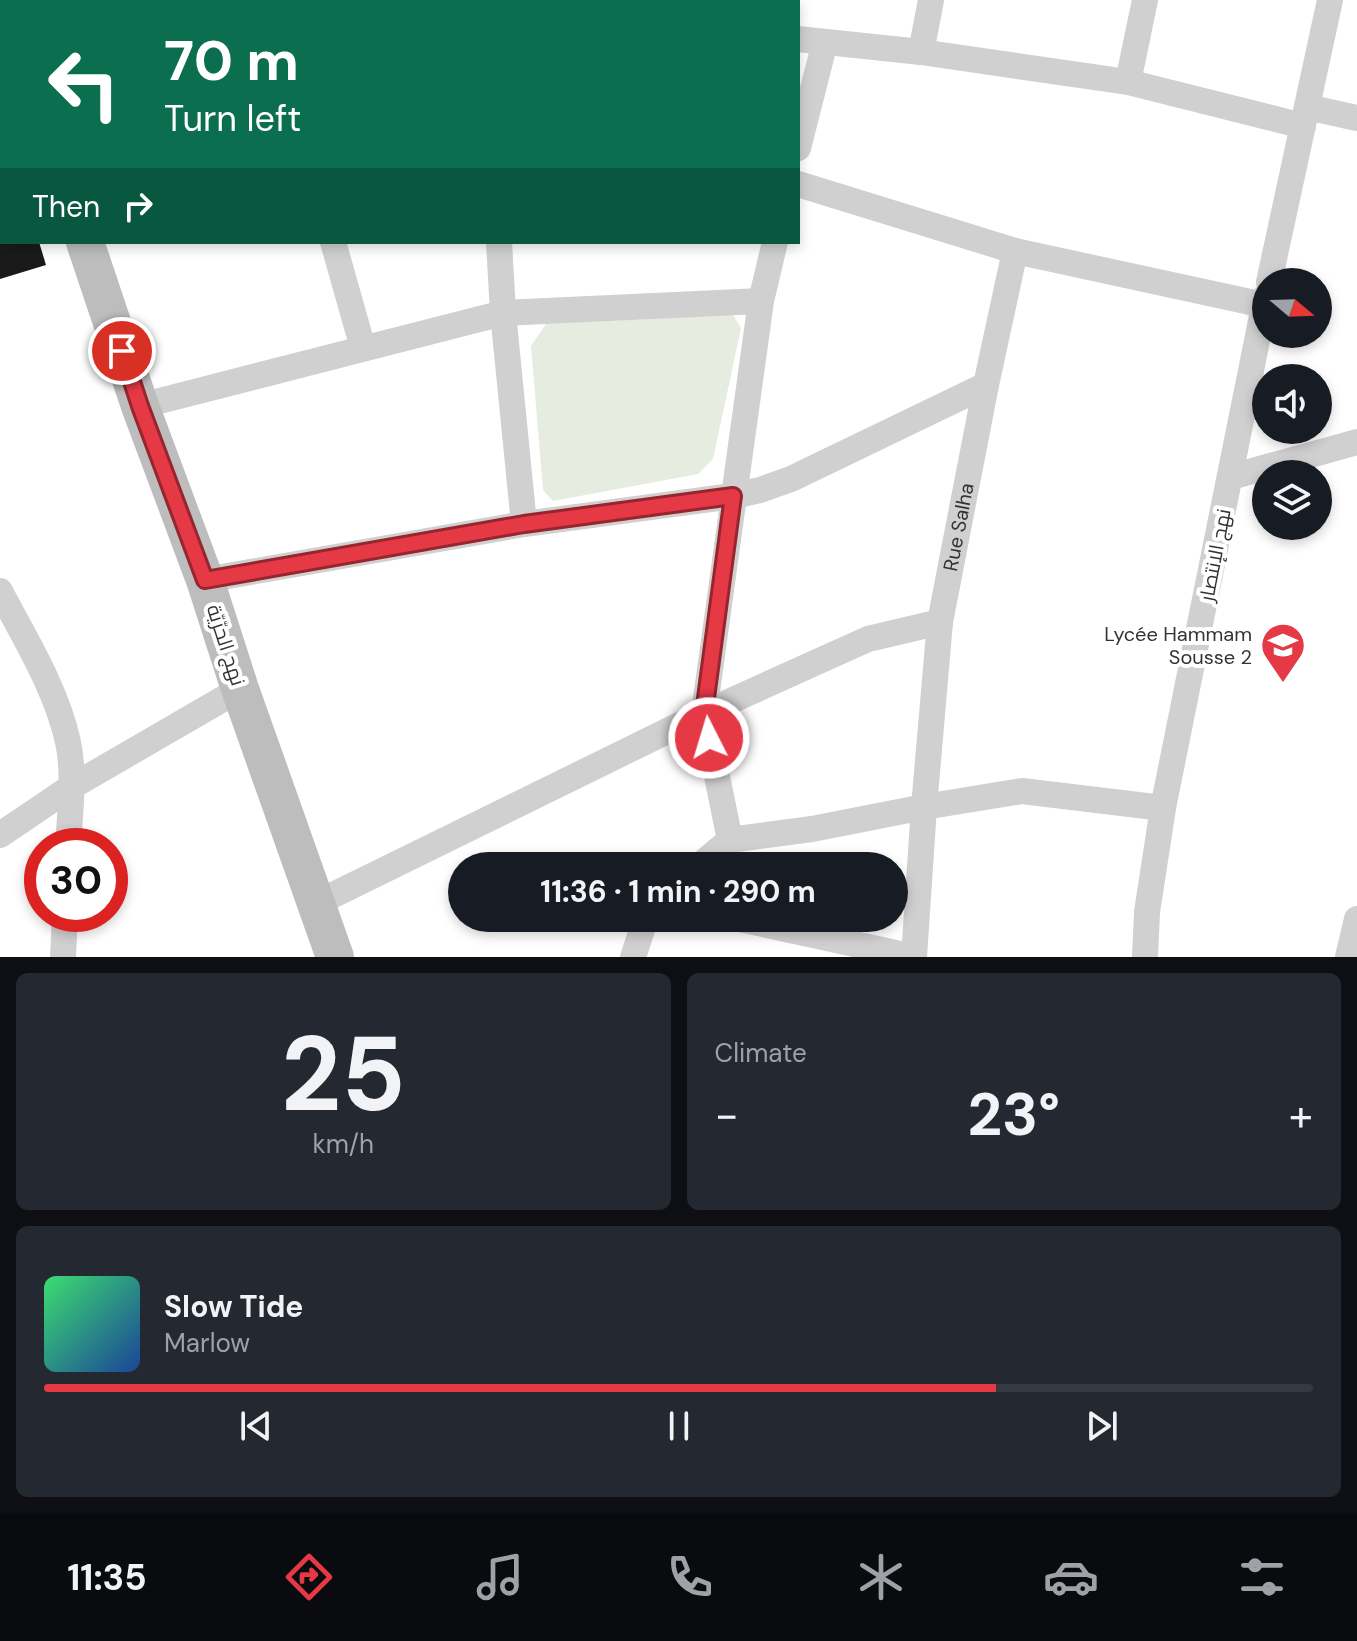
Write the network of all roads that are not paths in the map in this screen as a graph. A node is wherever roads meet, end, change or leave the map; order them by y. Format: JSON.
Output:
{"nodes":[{"id":1,"x":931,"y":0,"type":"edge"},
{"id":2,"x":1145,"y":0,"type":"edge"},
{"id":3,"x":1330,"y":0,"type":"edge"},
{"id":4,"x":800,"y":39,"type":"edge"},
{"id":5,"x":825,"y":42,"type":"junction"},
{"id":6,"x":921,"y":52,"type":"junction"},
{"id":7,"x":1128,"y":82,"type":"junction"},
{"id":8,"x":1305,"y":116,"type":"junction"},
{"id":9,"x":1357,"y":118,"type":"edge"},
{"id":10,"x":800,"y":140,"type":"edge"},
{"id":11,"x":800,"y":185,"type":"edge"},
{"id":12,"x":86,"y":244,"type":"edge"},
{"id":13,"x":334,"y":244,"type":"edge"},
{"id":14,"x":499,"y":244,"type":"edge"},
{"id":15,"x":775,"y":244,"type":"edge"},
{"id":16,"x":1015,"y":251,"type":"junction"},
{"id":17,"x":1272,"y":268,"type":"edge"},
{"id":18,"x":1252,"y":292,"type":"edge"},
{"id":19,"x":761,"y":301,"type":"junction"},
{"id":20,"x":503,"y":313,"type":"junction"},
{"id":21,"x":363,"y":348,"type":"junction"},
{"id":22,"x":1256,"y":348,"type":"edge"},
{"id":23,"x":986,"y":385,"type":"junction"},
{"id":24,"x":140,"y":406,"type":"junction"},
{"id":25,"x":1357,"y":442,"type":"edge"},
{"id":26,"x":1231,"y":477,"type":"junction"},
{"id":27,"x":733,"y":496,"type":"junction"},
{"id":28,"x":524,"y":524,"type":"junction"},
{"id":29,"x":205,"y":580,"type":"junction"},
{"id":30,"x":0,"y":591,"type":"edge"},
{"id":31,"x":940,"y":622,"type":"junction"},
{"id":32,"x":240,"y":689,"type":"junction"},
{"id":33,"x":704,"y":713,"type":"junction"},
{"id":34,"x":71,"y":787,"type":"junction"},
{"id":35,"x":924,"y":807,"type":"junction"},
{"id":36,"x":1163,"y":808,"type":"junction"},
{"id":37,"x":69,"y":828,"type":"edge"},
{"id":38,"x":0,"y":835,"type":"edge"},
{"id":39,"x":730,"y":840,"type":"junction"},
{"id":40,"x":716,"y":852,"type":"edge"},
{"id":41,"x":317,"y":903,"type":"junction"},
{"id":42,"x":1357,"y":919,"type":"edge"},
{"id":43,"x":64,"y":932,"type":"edge"},
{"id":44,"x":639,"y":932,"type":"edge"},
{"id":45,"x":799,"y":932,"type":"edge"},
{"id":46,"x":323,"y":952,"type":"edge"},
{"id":47,"x":628,"y":956,"type":"edge"},
{"id":48,"x":63,"y":957,"type":"edge"},
{"id":49,"x":914,"y":957,"type":"edge"},
{"id":50,"x":1145,"y":957,"type":"edge"},
{"id":51,"x":1348,"y":957,"type":"edge"}],
"edges":[{"from":1,"to":6,"type":"street"},
{"from":2,"to":7,"type":"street"},
{"from":3,"to":8,"type":"street","name":"نهج الإنتصار"},
{"from":4,"to":5,"type":"street"},
{"from":5,"to":6,"type":"street"},
{"from":5,"to":10,"type":"street"},
{"from":6,"to":7,"type":"street"},
{"from":7,"to":8,"type":"street"},
{"from":8,"to":9,"type":"street"},
{"from":8,"to":17,"type":"street","name":"نهج الإنتصار"},
{"from":11,"to":16,"type":"street"},
{"from":12,"to":24,"type":"main road","name":"نهج الحرّيّة"},
{"from":13,"to":21,"type":"street"},
{"from":14,"to":20,"type":"street"},
{"from":15,"to":19,"type":"street"},
{"from":16,"to":18,"type":"street"},
{"from":16,"to":23,"type":"street","name":"Rue Salha"},
{"from":19,"to":20,"type":"street"},
{"from":19,"to":27,"type":"street"},
{"from":20,"to":21,"type":"street"},
{"from":20,"to":28,"type":"street"},
{"from":21,"to":24,"type":"street"},
{"from":22,"to":26,"type":"street","name":"نهج الإنتصار"},
{"from":23,"to":27,"type":"street"},
{"from":23,"to":31,"type":"street","name":"Rue Salha"},
{"from":24,"to":29,"type":"main road","name":"نهج الحرّيّة"},
{"from":25,"to":26,"type":"street"},
{"from":26,"to":36,"type":"street","name":"نهج الإنتصار"},
{"from":27,"to":28,"type":"street"},
{"from":27,"to":33,"type":"street"},
{"from":28,"to":29,"type":"street"},
{"from":29,"to":32,"type":"main road","name":"نهج الحرّيّة"},
{"from":30,"to":34,"type":"street"},
{"from":31,"to":33,"type":"street"},
{"from":31,"to":35,"type":"street","name":"Rue Salha"},
{"from":32,"to":34,"type":"street"},
{"from":32,"to":41,"type":"main road","name":"نهج الحرّيّة"},
{"from":33,"to":39,"type":"street"},
{"from":33,"to":41,"type":"street"},
{"from":34,"to":37,"type":"street"},
{"from":34,"to":38,"type":"street"},
{"from":35,"to":36,"type":"street"},
{"from":35,"to":39,"type":"street"},
{"from":35,"to":49,"type":"street","name":"Rue Salha"},
{"from":36,"to":50,"type":"street","name":"نهج الإنتصار"},
{"from":39,"to":40,"type":"street"},
{"from":41,"to":46,"type":"main road","name":"نهج الحرّيّة"},
{"from":42,"to":51,"type":"street"},
{"from":43,"to":48,"type":"street"},
{"from":44,"to":47,"type":"street"},
{"from":45,"to":49,"type":"street"}]}
